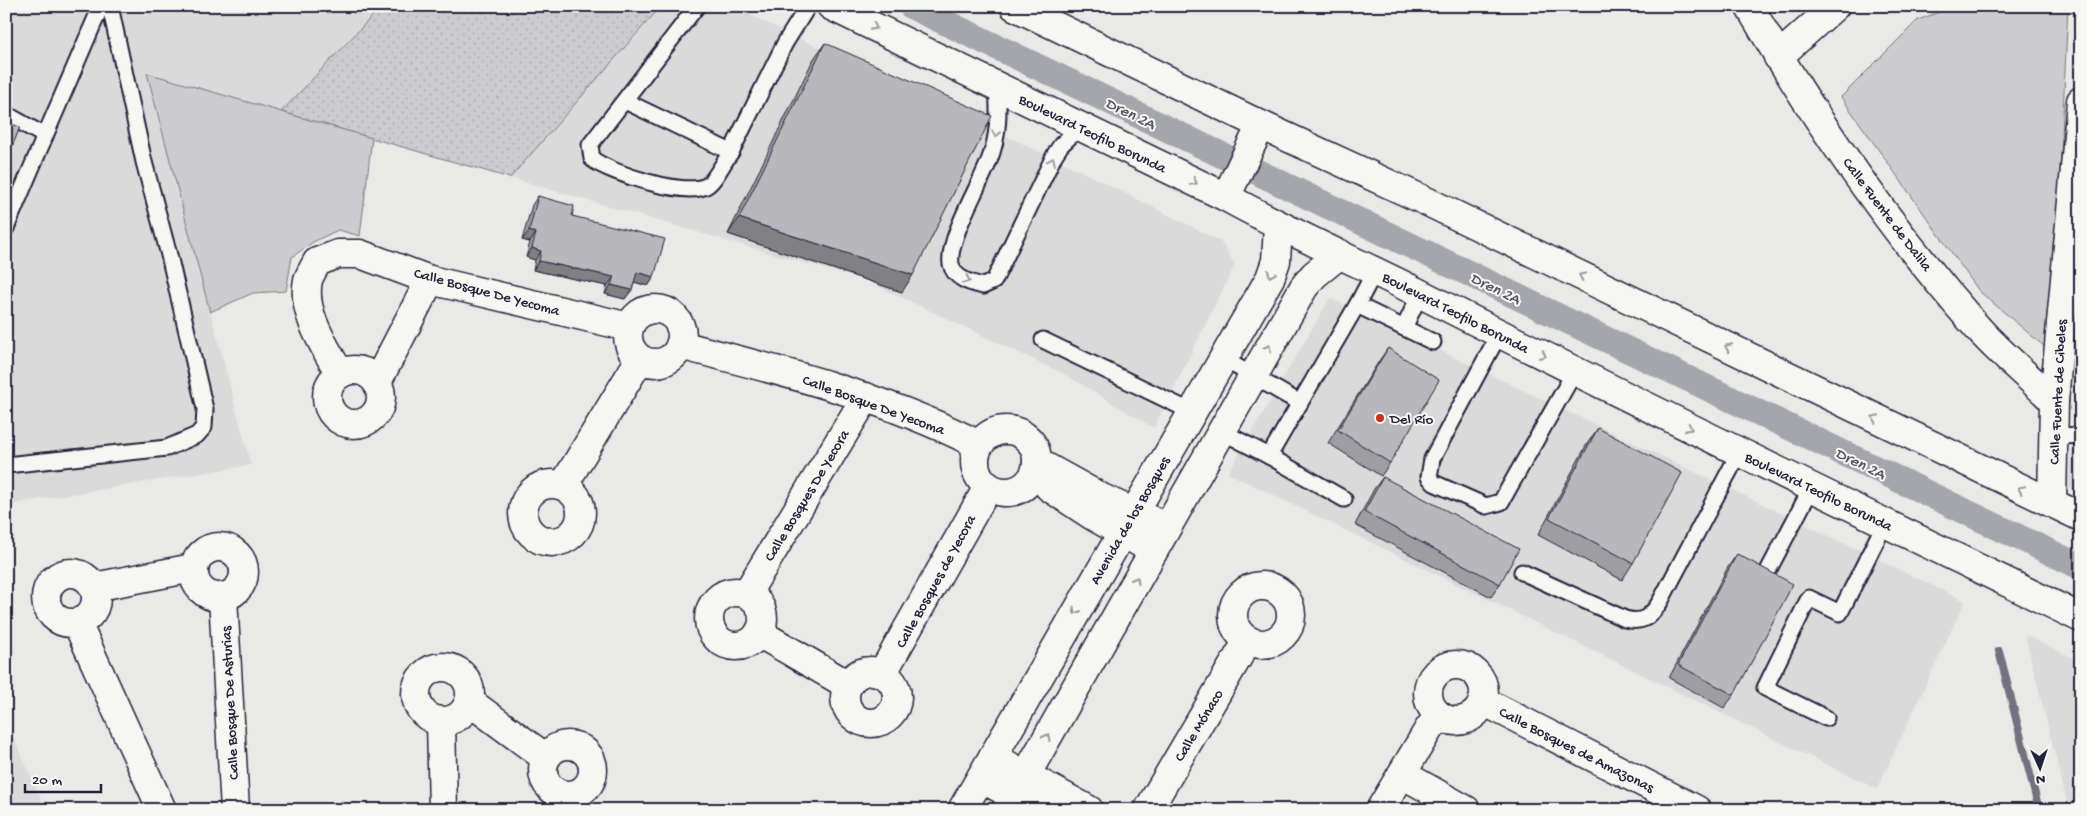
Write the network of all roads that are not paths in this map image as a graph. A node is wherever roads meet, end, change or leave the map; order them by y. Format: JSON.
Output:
{"nodes":[{"id":1,"x":101,"y":6,"type":"edge"},
{"id":2,"x":110,"y":6,"type":"edge"},
{"id":3,"x":697,"y":6,"type":"edge"},
{"id":4,"x":808,"y":6,"type":"edge"},
{"id":5,"x":830,"y":6,"type":"edge"},
{"id":6,"x":1014,"y":6,"type":"edge"},
{"id":7,"x":1749,"y":6,"type":"edge"},
{"id":8,"x":1835,"y":6,"type":"edge"},
{"id":9,"x":1778,"y":56,"type":"junction"},
{"id":10,"x":997,"y":86,"type":"junction"},
{"id":11,"x":625,"y":101,"type":"junction"},
{"id":12,"x":2080,"y":108,"type":"edge"},
{"id":13,"x":6,"y":114,"type":"edge"},
{"id":14,"x":1080,"y":127,"type":"junction"},
{"id":15,"x":1257,"y":135,"type":"junction"},
{"id":16,"x":45,"y":136,"type":"junction"},
{"id":17,"x":731,"y":152,"type":"junction"},
{"id":18,"x":1230,"y":189,"type":"junction"},
{"id":19,"x":1278,"y":226,"type":"junction"},
{"id":20,"x":6,"y":228,"type":"edge"},
{"id":21,"x":1340,"y":254,"type":"junction"},
{"id":22,"x":1375,"y":271,"type":"junction"},
{"id":23,"x":430,"y":280,"type":"junction"},
{"id":24,"x":1420,"y":294,"type":"junction"},
{"id":25,"x":2071,"y":296,"type":"edge"},
{"id":26,"x":1357,"y":305,"type":"junction"},
{"id":27,"x":629,"y":327,"type":"junction"},
{"id":28,"x":1404,"y":328,"type":"junction"},
{"id":29,"x":1499,"y":334,"type":"junction"},
{"id":30,"x":1043,"y":340,"type":"dead end"},
{"id":31,"x":1433,"y":342,"type":"dead end"},
{"id":32,"x":680,"y":345,"type":"junction"},
{"id":33,"x":1222,"y":358,"type":"junction"},
{"id":34,"x":640,"y":359,"type":"junction"},
{"id":35,"x":1576,"y":371,"type":"junction"},
{"id":36,"x":340,"y":374,"type":"junction"},
{"id":37,"x":1252,"y":375,"type":"junction"},
{"id":38,"x":377,"y":382,"type":"junction"},
{"id":39,"x":866,"y":397,"type":"junction"},
{"id":40,"x":2054,"y":401,"type":"junction"},
{"id":41,"x":1300,"y":403,"type":"junction"},
{"id":42,"x":1192,"y":412,"type":"junction"},
{"id":43,"x":1221,"y":431,"type":"junction"},
{"id":44,"x":2054,"y":435,"type":"junction"},
{"id":45,"x":2081,"y":436,"type":"edge"},
{"id":46,"x":979,"y":445,"type":"junction"},
{"id":47,"x":1739,"y":453,"type":"junction"},
{"id":48,"x":1269,"y":456,"type":"junction"},
{"id":49,"x":6,"y":464,"type":"edge"},
{"id":50,"x":1035,"y":470,"type":"junction"},
{"id":51,"x":563,"y":486,"type":"dead end"},
{"id":52,"x":988,"y":487,"type":"junction"},
{"id":53,"x":1812,"y":487,"type":"junction"},
{"id":54,"x":1344,"y":499,"type":"dead end"},
{"id":55,"x":2052,"y":504,"type":"junction"},
{"id":56,"x":2081,"y":517,"type":"edge"},
{"id":57,"x":1127,"y":522,"type":"junction"},
{"id":58,"x":1885,"y":523,"type":"junction"},
{"id":59,"x":1166,"y":527,"type":"junction"},
{"id":60,"x":1153,"y":550,"type":"junction"},
{"id":61,"x":193,"y":568,"type":"junction"},
{"id":62,"x":1769,"y":569,"type":"edge"},
{"id":63,"x":1522,"y":572,"type":"dead end"},
{"id":64,"x":94,"y":587,"type":"junction"},
{"id":65,"x":746,"y":594,"type":"junction"},
{"id":66,"x":223,"y":597,"type":"junction"},
{"id":67,"x":2081,"y":618,"type":"edge"},
{"id":68,"x":78,"y":623,"type":"junction"},
{"id":69,"x":760,"y":633,"type":"junction"},
{"id":70,"x":1248,"y":640,"type":"dead end"},
{"id":71,"x":882,"y":674,"type":"junction"},
{"id":72,"x":848,"y":685,"type":"junction"},
{"id":73,"x":1483,"y":701,"type":"junction"},
{"id":74,"x":470,"y":702,"type":"junction"},
{"id":75,"x":1443,"y":718,"type":"junction"},
{"id":76,"x":1826,"y":718,"type":"dead end"},
{"id":77,"x":441,"y":721,"type":"junction"},
{"id":78,"x":546,"y":758,"type":"junction"},
{"id":79,"x":987,"y":767,"type":"junction"},
{"id":80,"x":1402,"y":774,"type":"junction"},
{"id":81,"x":1015,"y":793,"type":"edge"},
{"id":82,"x":571,"y":802,"type":"edge"},
{"id":83,"x":162,"y":810,"type":"edge"},
{"id":84,"x":235,"y":810,"type":"edge"},
{"id":85,"x":443,"y":810,"type":"edge"},
{"id":86,"x":962,"y":810,"type":"edge"},
{"id":87,"x":1040,"y":810,"type":"edge"},
{"id":88,"x":1088,"y":810,"type":"edge"},
{"id":89,"x":1148,"y":810,"type":"edge"},
{"id":90,"x":1380,"y":810,"type":"edge"},
{"id":91,"x":1466,"y":810,"type":"edge"},
{"id":92,"x":1697,"y":810,"type":"edge"}],
"edges":[{"from":1,"to":16,"type":"lane"},
{"from":2,"to":49,"type":"lane"},
{"from":3,"to":11,"type":"lane"},
{"from":4,"to":17,"type":"lane"},
{"from":5,"to":10,"type":"street","name":"Boulevard Teofilo Borunda","one_way":true},
{"from":6,"to":15,"type":"street"},
{"from":7,"to":9,"type":"street","name":"Calle Fuente de Dalila"},
{"from":8,"to":9,"type":"street"},
{"from":9,"to":40,"type":"street","name":"Calle Fuente de Dalila"},
{"from":10,"to":14,"type":"street","name":"Boulevard Teofilo Borunda"},
{"from":10,"to":14,"type":"lane","one_way":true},
{"from":11,"to":17,"type":"lane"},
{"from":11,"to":17,"type":"lane"},
{"from":12,"to":25,"type":"street","name":"Calle Fuente de Cibeles"},
{"from":13,"to":16,"type":"lane"},
{"from":14,"to":18,"type":"street","name":"Boulevard Teofilo Borunda","one_way":true},
{"from":15,"to":18,"type":"street"},
{"from":55,"to":15,"type":"street","one_way":true},
{"from":16,"to":20,"type":"lane"},
{"from":18,"to":19,"type":"street","name":"Boulevard Teofilo Borunda"},
{"from":19,"to":21,"type":"street","name":"Boulevard Teofilo Borunda"},
{"from":19,"to":33,"type":"street","name":"Avenida de los Bosques","one_way":true},
{"from":21,"to":22,"type":"street","name":"Boulevard Teofilo Borunda"},
{"from":37,"to":21,"type":"street","one_way":true},
{"from":22,"to":24,"type":"street","name":"Boulevard Teofilo Borunda"},
{"from":22,"to":26,"type":"lane"},
{"from":23,"to":27,"type":"street","name":"Calle Bosque De Yecoma"},
{"from":23,"to":36,"type":"street","name":"Calle Bosque De Yecoma"},
{"from":23,"to":38,"type":"street"},
{"from":24,"to":28,"type":"lane"},
{"from":24,"to":29,"type":"street","name":"Boulevard Teofilo Borunda"},
{"from":25,"to":40,"type":"street","name":"Calle Fuente de Cibeles"},
{"from":26,"to":28,"type":"lane"},
{"from":26,"to":41,"type":"lane"},
{"from":27,"to":32,"type":"street"},
{"from":27,"to":34,"type":"street"},
{"from":28,"to":31,"type":"lane"},
{"from":29,"to":35,"type":"street","name":"Boulevard Teofilo Borunda","one_way":true},
{"from":29,"to":35,"type":"lane"},
{"from":30,"to":42,"type":"lane"},
{"from":32,"to":34,"type":"street"},
{"from":32,"to":39,"type":"street","name":"Calle Bosque De Yecoma"},
{"from":33,"to":37,"type":"lane"},
{"from":33,"to":42,"type":"street","name":"Avenida de los Bosques"},
{"from":34,"to":51,"type":"street"},
{"from":35,"to":47,"type":"street","name":"Boulevard Teofilo Borunda","one_way":true},
{"from":36,"to":38,"type":"street"},
{"from":36,"to":38,"type":"street"},
{"from":37,"to":41,"type":"lane"},
{"from":37,"to":43,"type":"street"},
{"from":39,"to":46,"type":"street","name":"Calle Bosque De Yecoma"},
{"from":39,"to":65,"type":"street","name":"Calle Bosques De Yecora"},
{"from":40,"to":44,"type":"street","name":"Calle Fuente de Cibeles"},
{"from":41,"to":48,"type":"lane"},
{"from":42,"to":57,"type":"street","name":"Avenida de los Bosques"},
{"from":43,"to":48,"type":"lane"},
{"from":43,"to":59,"type":"street"},
{"from":44,"to":45,"type":"lane"},
{"from":44,"to":55,"type":"street","name":"Calle Fuente de Cibeles"},
{"from":46,"to":50,"type":"street"},
{"from":46,"to":52,"type":"street"},
{"from":47,"to":53,"type":"street","name":"Boulevard Teofilo Borunda"},
{"from":47,"to":63,"type":"lane"},
{"from":48,"to":54,"type":"lane"},
{"from":50,"to":52,"type":"street"},
{"from":50,"to":57,"type":"street"},
{"from":50,"to":57,"type":"street"},
{"from":52,"to":71,"type":"street","name":"Calle Bosques de Yecora"},
{"from":53,"to":58,"type":"street","name":"Boulevard Teofilo Borunda"},
{"from":53,"to":62,"type":"lane"},
{"from":55,"to":56,"type":"street"},
{"from":57,"to":59,"type":"street"},
{"from":57,"to":60,"type":"street"},
{"from":57,"to":79,"type":"street","name":"Avenida de los Bosques","one_way":true},
{"from":58,"to":67,"type":"street","name":"Boulevard Teofilo Borunda"},
{"from":58,"to":76,"type":"lane"},
{"from":59,"to":60,"type":"street"},
{"from":81,"to":60,"type":"street","one_way":true},
{"from":61,"to":64,"type":"street"},
{"from":61,"to":66,"type":"street"},
{"from":61,"to":66,"type":"street"},
{"from":64,"to":68,"type":"street"},
{"from":64,"to":68,"type":"street"},
{"from":65,"to":69,"type":"street"},
{"from":65,"to":69,"type":"street"},
{"from":66,"to":84,"type":"street","name":"Calle Bosque De Asturias"},
{"from":68,"to":83,"type":"street"},
{"from":69,"to":72,"type":"street"},
{"from":70,"to":89,"type":"street","name":"Calle Mónaco"},
{"from":71,"to":72,"type":"street"},
{"from":71,"to":72,"type":"street"},
{"from":73,"to":75,"type":"street"},
{"from":73,"to":75,"type":"street"},
{"from":73,"to":92,"type":"street","name":"Calle Bosques de Amazonas"},
{"from":74,"to":77,"type":"street"},
{"from":74,"to":77,"type":"street"},
{"from":74,"to":78,"type":"street"},
{"from":75,"to":80,"type":"street"},
{"from":77,"to":85,"type":"street"},
{"from":78,"to":82,"type":"street"},
{"from":78,"to":82,"type":"street"},
{"from":79,"to":81,"type":"street"},
{"from":79,"to":86,"type":"street","name":"Avenida de los Bosques"},
{"from":80,"to":90,"type":"street"},
{"from":80,"to":91,"type":"street"},
{"from":81,"to":87,"type":"street"},
{"from":81,"to":88,"type":"street"}]}
